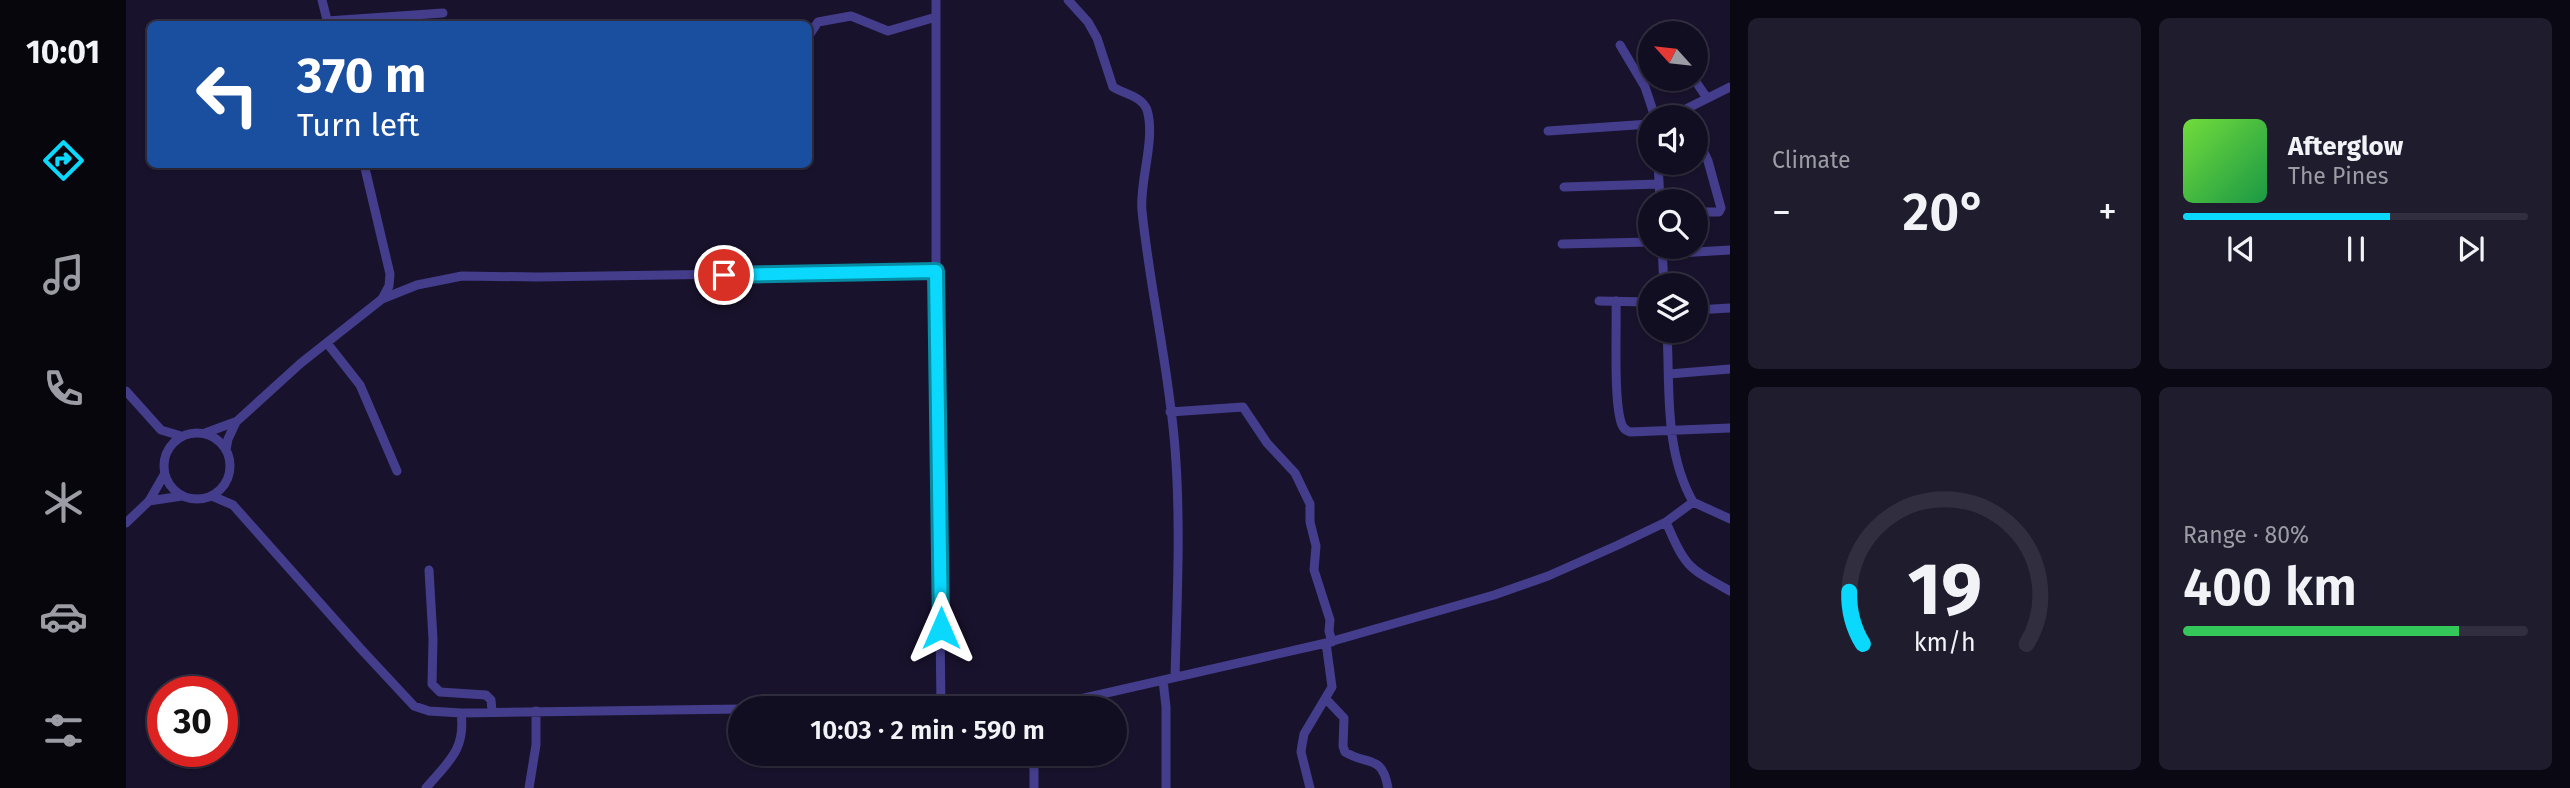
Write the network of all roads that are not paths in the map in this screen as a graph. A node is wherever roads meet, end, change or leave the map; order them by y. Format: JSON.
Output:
{"nodes":[{"id":1,"x":322,"y":0,"type":"edge"},
{"id":2,"x":936,"y":0,"type":"edge"},
{"id":3,"x":1068,"y":0,"type":"edge"},
{"id":4,"x":443,"y":13,"type":"dead end"},
{"id":5,"x":936,"y":17,"type":"junction"},
{"id":6,"x":327,"y":21,"type":"edge"},
{"id":7,"x":351,"y":21,"type":"edge"},
{"id":8,"x":812,"y":31,"type":"edge"},
{"id":9,"x":1620,"y":45,"type":"dead end"},
{"id":10,"x":1730,"y":87,"type":"edge"},
{"id":11,"x":1703,"y":91,"type":"edge"},
{"id":12,"x":1707,"y":98,"type":"junction"},
{"id":13,"x":1651,"y":105,"type":"edge"},
{"id":14,"x":1697,"y":105,"type":"edge"},
{"id":15,"x":1638,"y":125,"type":"edge"},
{"id":16,"x":1548,"y":131,"type":"dead end"},
{"id":17,"x":1708,"y":161,"type":"edge"},
{"id":18,"x":365,"y":168,"type":"edge"},
{"id":19,"x":1658,"y":175,"type":"edge"},
{"id":20,"x":1659,"y":184,"type":"junction"},
{"id":21,"x":1564,"y":187,"type":"dead end"},
{"id":22,"x":1659,"y":189,"type":"edge"},
{"id":23,"x":1708,"y":212,"type":"edge"},
{"id":24,"x":1638,"y":242,"type":"edge"},
{"id":25,"x":1562,"y":244,"type":"dead end"},
{"id":26,"x":1708,"y":250,"type":"edge"},
{"id":27,"x":1730,"y":250,"type":"edge"},
{"id":28,"x":936,"y":271,"type":"junction"},
{"id":29,"x":382,"y":299,"type":"junction"},
{"id":30,"x":1616,"y":301,"type":"junction"},
{"id":31,"x":1598,"y":302,"type":"dead end"},
{"id":32,"x":1638,"y":302,"type":"edge"},
{"id":33,"x":1730,"y":308,"type":"edge"},
{"id":34,"x":1708,"y":309,"type":"edge"},
{"id":35,"x":327,"y":343,"type":"junction"},
{"id":36,"x":1668,"y":343,"type":"edge"},
{"id":37,"x":1730,"y":369,"type":"edge"},
{"id":38,"x":1669,"y":374,"type":"junction"},
{"id":39,"x":126,"y":391,"type":"edge"},
{"id":40,"x":1170,"y":412,"type":"junction"},
{"id":41,"x":154,"y":422,"type":"junction"},
{"id":42,"x":236,"y":422,"type":"junction"},
{"id":43,"x":1730,"y":428,"type":"edge"},
{"id":44,"x":1672,"y":432,"type":"junction"},
{"id":45,"x":202,"y":433,"type":"junction"},
{"id":46,"x":181,"y":436,"type":"junction"},
{"id":47,"x":226,"y":450,"type":"junction"},
{"id":48,"x":166,"y":453,"type":"junction"},
{"id":49,"x":397,"y":471,"type":"dead end"},
{"id":50,"x":164,"y":475,"type":"junction"},
{"id":51,"x":228,"y":480,"type":"junction"},
{"id":52,"x":181,"y":496,"type":"junction"},
{"id":53,"x":212,"y":496,"type":"junction"},
{"id":54,"x":149,"y":501,"type":"junction"},
{"id":55,"x":1693,"y":502,"type":"junction"},
{"id":56,"x":233,"y":505,"type":"junction"},
{"id":57,"x":1730,"y":519,"type":"edge"},
{"id":58,"x":1667,"y":522,"type":"junction"},
{"id":59,"x":126,"y":523,"type":"edge"},
{"id":60,"x":429,"y":570,"type":"dead end"},
{"id":61,"x":1730,"y":591,"type":"edge"},
{"id":62,"x":1329,"y":643,"type":"junction"},
{"id":63,"x":1175,"y":677,"type":"junction"},
{"id":64,"x":1163,"y":680,"type":"junction"},
{"id":65,"x":941,"y":696,"type":"edge"},
{"id":66,"x":1093,"y":696,"type":"edge"},
{"id":67,"x":1326,"y":699,"type":"junction"},
{"id":68,"x":728,"y":709,"type":"edge"},
{"id":69,"x":492,"y":711,"type":"junction"},
{"id":70,"x":536,"y":711,"type":"junction"},
{"id":71,"x":461,"y":713,"type":"junction"},
{"id":72,"x":1033,"y":766,"type":"edge"},
{"id":73,"x":426,"y":788,"type":"edge"},
{"id":74,"x":529,"y":788,"type":"edge"},
{"id":75,"x":1034,"y":788,"type":"edge"},
{"id":76,"x":1166,"y":788,"type":"edge"},
{"id":77,"x":1310,"y":788,"type":"edge"},
{"id":78,"x":1388,"y":788,"type":"edge"}],
"edges":[{"from":1,"to":6,"type":"street"},
{"from":2,"to":5,"type":"street"},
{"from":3,"to":40,"type":"street"},
{"from":4,"to":7,"type":"street"},
{"from":5,"to":8,"type":"street"},
{"from":5,"to":28,"type":"street"},
{"from":9,"to":13,"type":"street"},
{"from":10,"to":12,"type":"street"},
{"from":11,"to":12,"type":"street"},
{"from":12,"to":14,"type":"street"},
{"from":15,"to":16,"type":"street"},
{"from":17,"to":23,"type":"street"},
{"from":18,"to":29,"type":"street"},
{"from":19,"to":20,"type":"street"},
{"from":20,"to":21,"type":"street"},
{"from":20,"to":22,"type":"street"},
{"from":24,"to":25,"type":"street"},
{"from":26,"to":27,"type":"street"},
{"from":28,"to":29,"type":"street"},
{"from":28,"to":65,"type":"street"},
{"from":29,"to":35,"type":"street"},
{"from":30,"to":31,"type":"street"},
{"from":30,"to":32,"type":"street"},
{"from":30,"to":44,"type":"street"},
{"from":33,"to":34,"type":"street"},
{"from":35,"to":42,"type":"street"},
{"from":35,"to":49,"type":"street"},
{"from":36,"to":38,"type":"street"},
{"from":37,"to":38,"type":"street"},
{"from":38,"to":44,"type":"street"},
{"from":39,"to":41,"type":"street"},
{"from":40,"to":62,"type":"street"},
{"from":40,"to":63,"type":"street"},
{"from":41,"to":46,"type":"street"},
{"from":41,"to":48,"type":"street"},
{"from":42,"to":45,"type":"street"},
{"from":42,"to":47,"type":"street"},
{"from":43,"to":44,"type":"street"},
{"from":44,"to":55,"type":"street"},
{"from":45,"to":46,"type":"street"},
{"from":45,"to":47,"type":"street"},
{"from":46,"to":48,"type":"street"},
{"from":47,"to":51,"type":"street"},
{"from":48,"to":50,"type":"street"},
{"from":50,"to":52,"type":"street"},
{"from":50,"to":54,"type":"street"},
{"from":51,"to":53,"type":"street"},
{"from":51,"to":56,"type":"street"},
{"from":52,"to":53,"type":"street"},
{"from":52,"to":54,"type":"street"},
{"from":53,"to":56,"type":"street"},
{"from":54,"to":59,"type":"street"},
{"from":55,"to":57,"type":"street"},
{"from":55,"to":58,"type":"street"},
{"from":56,"to":71,"type":"street"},
{"from":58,"to":61,"type":"street"},
{"from":58,"to":62,"type":"street"},
{"from":60,"to":69,"type":"street"},
{"from":62,"to":63,"type":"street"},
{"from":62,"to":67,"type":"street"},
{"from":63,"to":64,"type":"street"},
{"from":64,"to":66,"type":"street"},
{"from":64,"to":76,"type":"street"},
{"from":67,"to":77,"type":"street"},
{"from":67,"to":78,"type":"street"},
{"from":68,"to":70,"type":"street"},
{"from":69,"to":70,"type":"street"},
{"from":69,"to":71,"type":"street"},
{"from":70,"to":74,"type":"street"},
{"from":71,"to":73,"type":"street"},
{"from":72,"to":75,"type":"street"}]}
